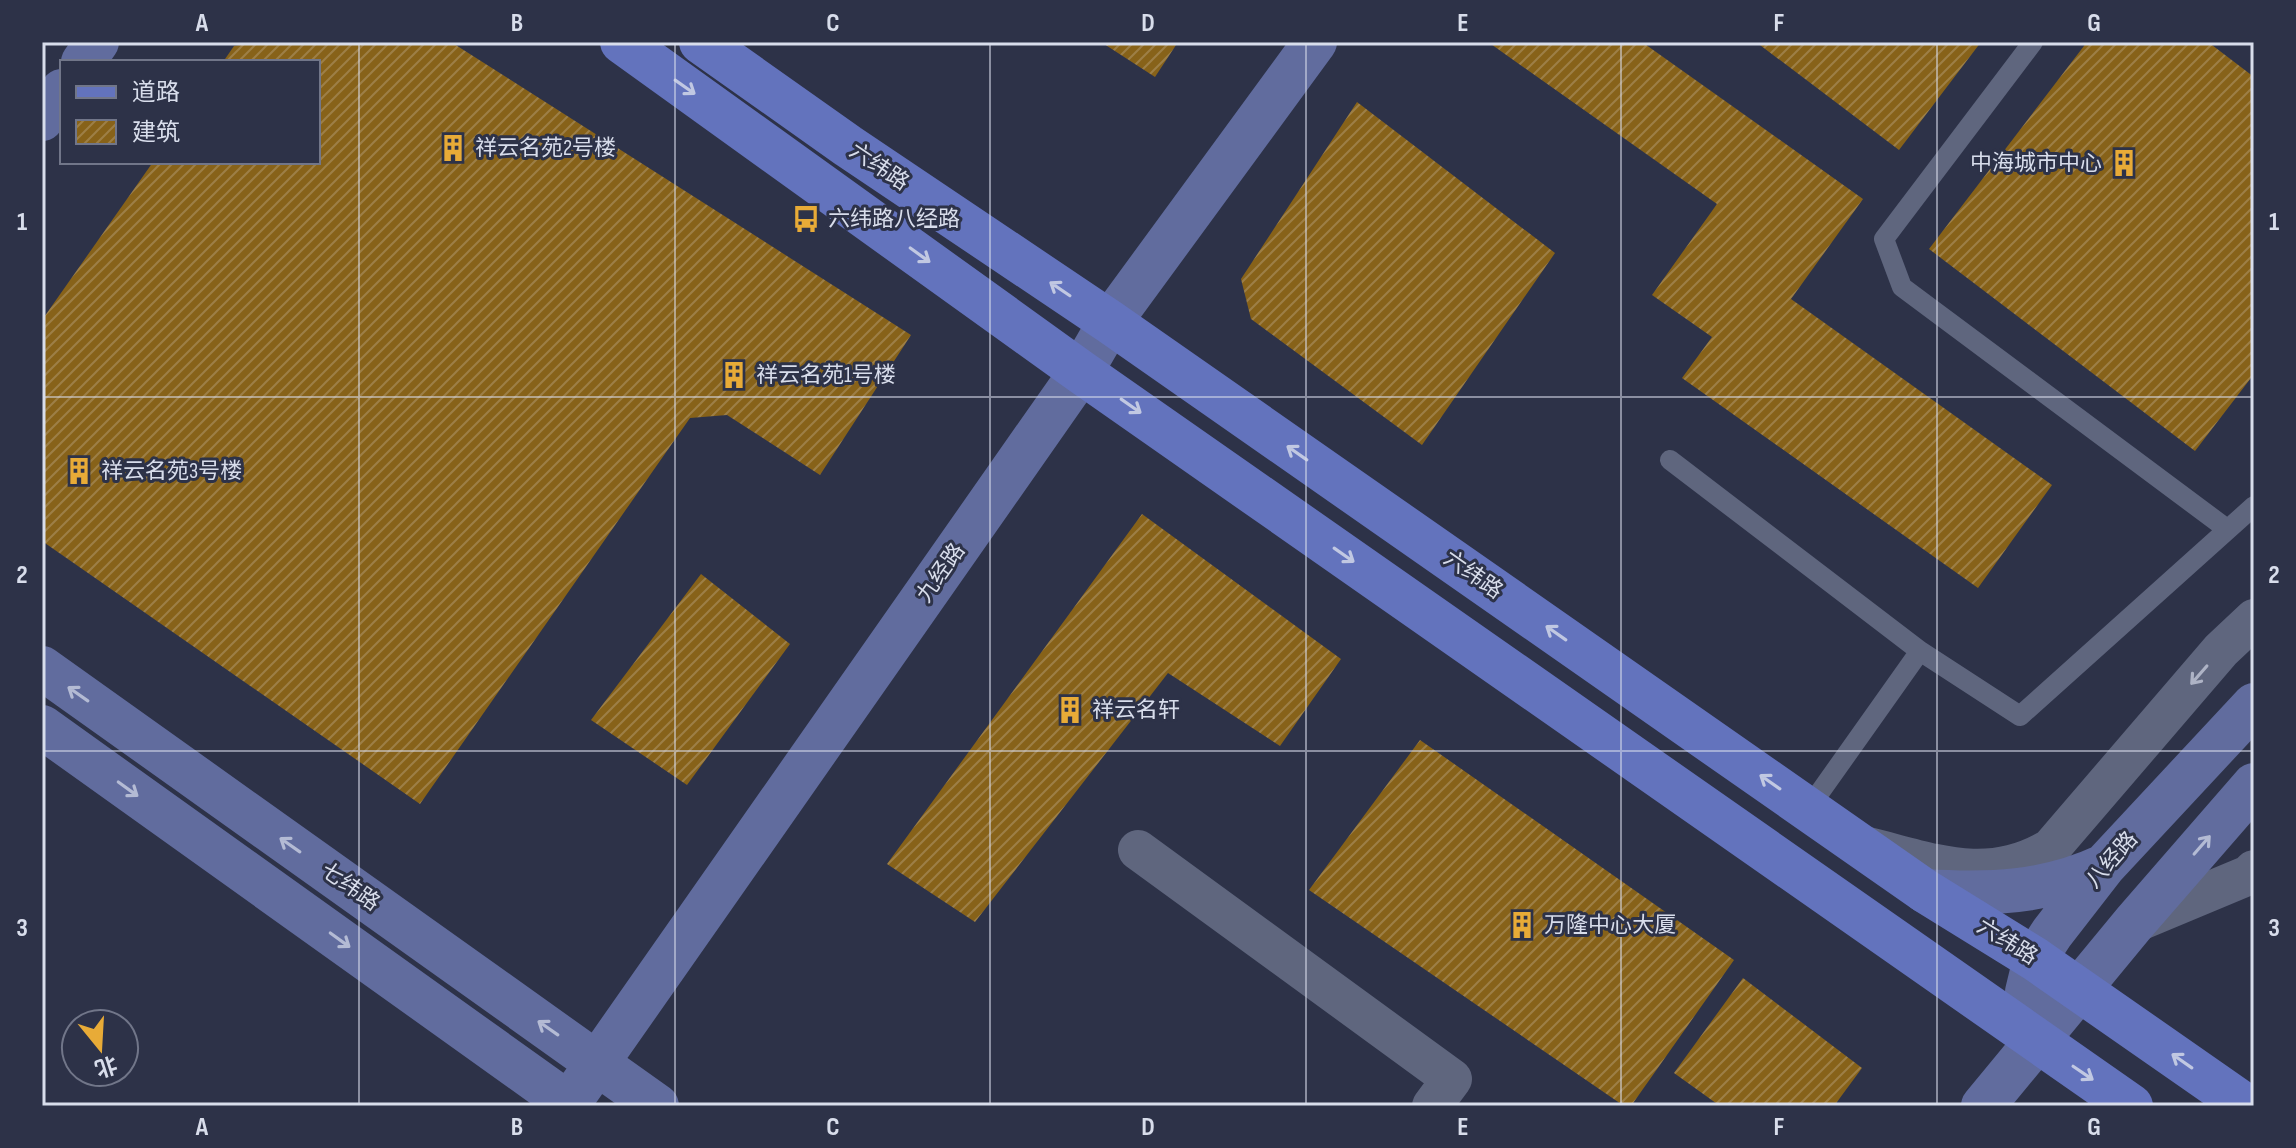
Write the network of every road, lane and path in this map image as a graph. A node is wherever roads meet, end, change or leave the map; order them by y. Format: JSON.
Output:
{"nodes":[{"id":1,"x":97,"y":42,"type":"edge"},
{"id":2,"x":622,"y":42,"type":"edge"},
{"id":3,"x":701,"y":42,"type":"edge"},
{"id":4,"x":1315,"y":42,"type":"edge"},
{"id":5,"x":2033,"y":42,"type":"edge"},
{"id":6,"x":84,"y":60,"type":"edge"},
{"id":7,"x":60,"y":94,"type":"edge"},
{"id":8,"x":42,"y":119,"type":"edge"},
{"id":9,"x":1110,"y":322,"type":"junction"},
{"id":10,"x":1081,"y":372,"type":"junction"},
{"id":11,"x":1670,"y":460,"type":"dead end"},
{"id":12,"x":2254,"y":506,"type":"edge"},
{"id":13,"x":2227,"y":529,"type":"junction"},
{"id":14,"x":2254,"y":619,"type":"edge"},
{"id":15,"x":1920,"y":651,"type":"junction"},
{"id":16,"x":42,"y":668,"type":"edge"},
{"id":17,"x":2254,"y":705,"type":"edge"},
{"id":18,"x":42,"y":727,"type":"edge"},
{"id":19,"x":2254,"y":785,"type":"edge"},
{"id":20,"x":1808,"y":809,"type":"junction"},
{"id":21,"x":1860,"y":845,"type":"junction"},
{"id":22,"x":1138,"y":850,"type":"dead end"},
{"id":23,"x":2104,"y":866,"type":"junction"},
{"id":24,"x":2254,"y":870,"type":"edge"},
{"id":25,"x":1925,"y":891,"type":"junction"},
{"id":26,"x":2134,"y":923,"type":"junction"},
{"id":27,"x":2035,"y":959,"type":"junction"},
{"id":28,"x":2080,"y":990,"type":"junction"},
{"id":29,"x":2035,"y":1041,"type":"junction"},
{"id":30,"x":598,"y":1063,"type":"junction"},
{"id":31,"x":569,"y":1105,"type":"edge"},
{"id":32,"x":657,"y":1106,"type":"edge"},
{"id":33,"x":1432,"y":1106,"type":"edge"},
{"id":34,"x":1983,"y":1106,"type":"edge"},
{"id":35,"x":2131,"y":1106,"type":"edge"},
{"id":36,"x":2246,"y":1106,"type":"edge"}],
"edges":[{"from":1,"to":6,"type":"street"},
{"from":2,"to":10,"type":"main road","one_way":true},
{"from":9,"to":3,"type":"main road","name":"六纬路","one_way":true},
{"from":4,"to":9,"type":"street","name":"九经路"},
{"from":5,"to":13,"type":"lane"},
{"from":7,"to":8,"type":"street"},
{"from":9,"to":10,"type":"street","name":"九经路"},
{"from":20,"to":9,"type":"main road","name":"六纬路","one_way":true},
{"from":10,"to":29,"type":"main road","one_way":true},
{"from":10,"to":30,"type":"street","name":"九经路"},
{"from":11,"to":15,"type":"lane"},
{"from":12,"to":13,"type":"lane"},
{"from":13,"to":15,"type":"lane"},
{"from":14,"to":21,"type":"street","one_way":true},
{"from":15,"to":20,"type":"lane"},
{"from":30,"to":16,"type":"street","name":"七纬路","one_way":true},
{"from":17,"to":23,"type":"street","name":"八经路"},
{"from":18,"to":31,"type":"street","one_way":true},
{"from":26,"to":19,"type":"street","one_way":true},
{"from":20,"to":21,"type":"main road","name":"六纬路"},
{"from":21,"to":25,"type":"main road","name":"六纬路"},
{"from":22,"to":33,"type":"street"},
{"from":23,"to":25,"type":"street"},
{"from":23,"to":27,"type":"street","name":"八经路"},
{"from":24,"to":26,"type":"street"},
{"from":25,"to":27,"type":"main road","name":"六纬路"},
{"from":26,"to":28,"type":"street"},
{"from":27,"to":28,"type":"main road","name":"六纬路"},
{"from":27,"to":29,"type":"street","name":"八经路"},
{"from":28,"to":29,"type":"street"},
{"from":36,"to":28,"type":"main road","name":"六纬路","one_way":true},
{"from":29,"to":34,"type":"street"},
{"from":29,"to":35,"type":"main road","one_way":true},
{"from":30,"to":31,"type":"street","name":"九经路"},
{"from":30,"to":32,"type":"street","name":"七纬路"}]}
